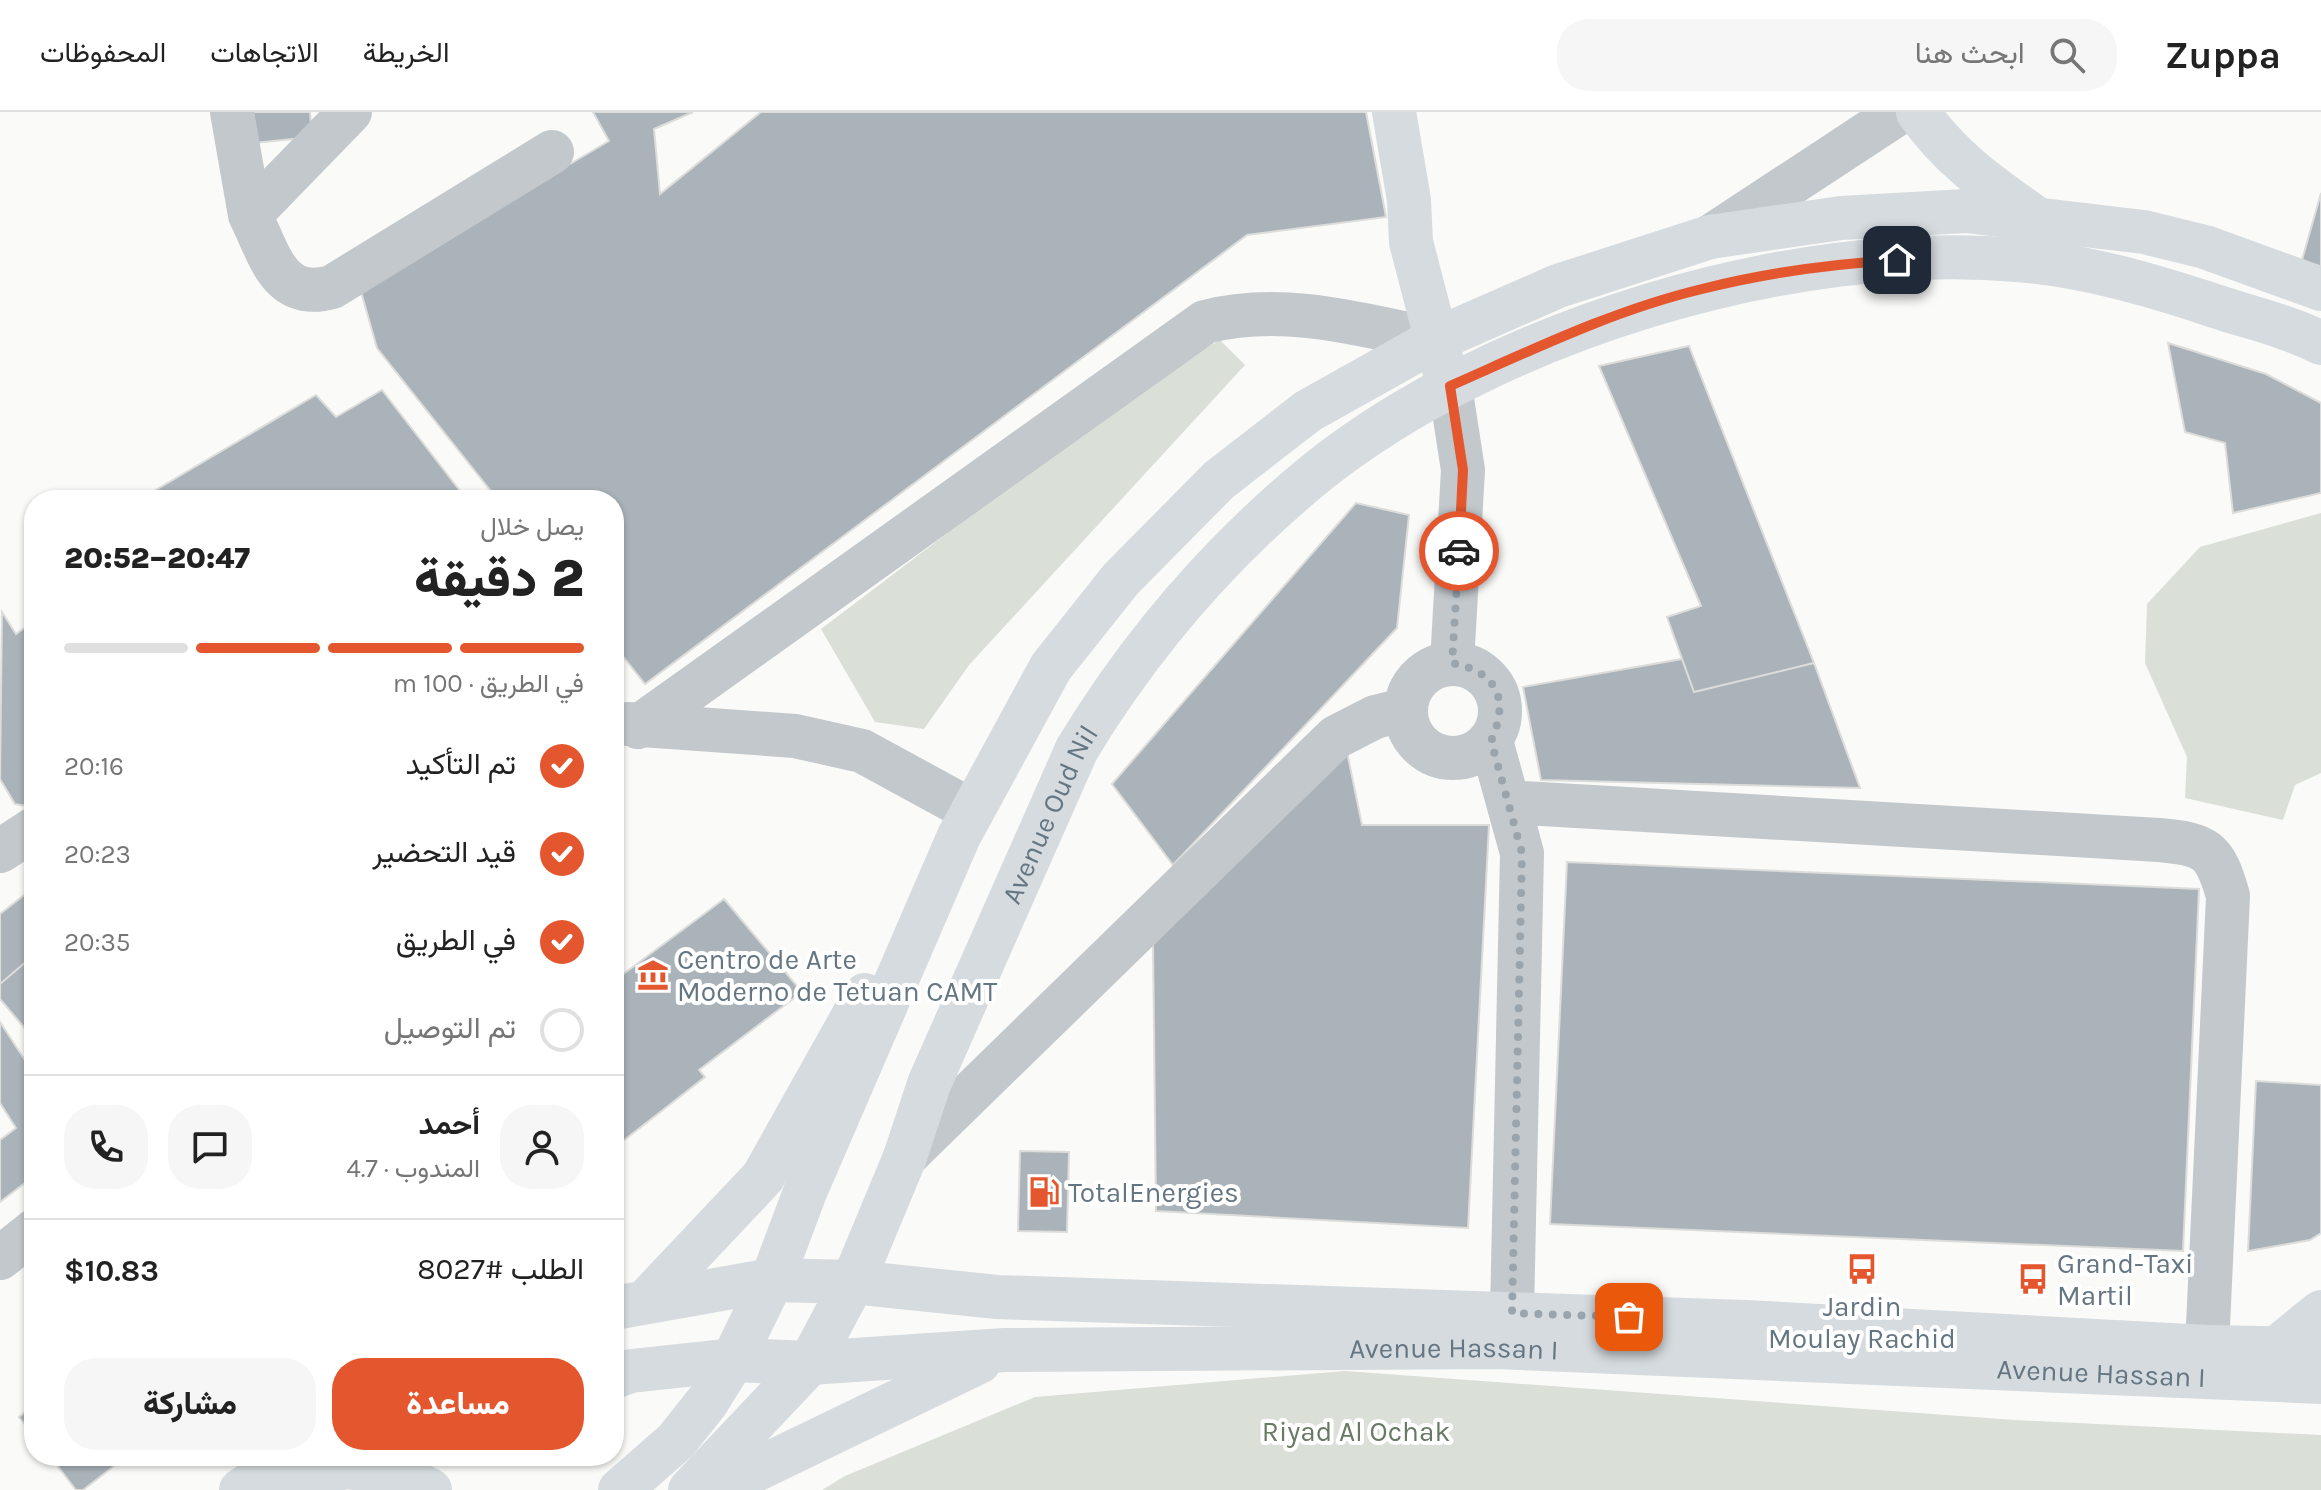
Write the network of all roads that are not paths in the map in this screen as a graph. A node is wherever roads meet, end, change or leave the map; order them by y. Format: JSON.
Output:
{"nodes":[{"id":1,"x":232,"y":112,"type":"edge"},
{"id":2,"x":350,"y":112,"type":"edge"},
{"id":3,"x":1394,"y":112,"type":"edge"},
{"id":4,"x":1900,"y":112,"type":"edge"},
{"id":5,"x":1918,"y":112,"type":"edge"},
{"id":6,"x":552,"y":152,"type":"dead end"},
{"id":7,"x":250,"y":215,"type":"junction"},
{"id":8,"x":2033,"y":216,"type":"junction"},
{"id":9,"x":1710,"y":237,"type":"junction"},
{"id":10,"x":2321,"y":289,"type":"edge"},
{"id":11,"x":1435,"y":340,"type":"junction"},
{"id":12,"x":2321,"y":343,"type":"edge"},
{"id":13,"x":1450,"y":386,"type":"junction"},
{"id":14,"x":1452,"y":663,"type":"junction"},
{"id":15,"x":1403,"y":710,"type":"junction"},
{"id":16,"x":626,"y":723,"type":"edge"},
{"id":17,"x":1491,"y":741,"type":"junction"},
{"id":18,"x":1508,"y":802,"type":"junction"},
{"id":19,"x":965,"y":824,"type":"junction"},
{"id":20,"x":905,"y":1157,"type":"junction"},
{"id":21,"x":24,"y":1239,"type":"edge"},
{"id":22,"x":0,"y":1258,"type":"edge"},
{"id":23,"x":772,"y":1280,"type":"junction"},
{"id":24,"x":853,"y":1282,"type":"junction"},
{"id":25,"x":631,"y":1304,"type":"edge"},
{"id":26,"x":2321,"y":1312,"type":"edge"},
{"id":27,"x":1512,"y":1313,"type":"junction"},
{"id":28,"x":2207,"y":1347,"type":"junction"},
{"id":29,"x":2278,"y":1347,"type":"junction"},
{"id":30,"x":2321,"y":1349,"type":"edge"},
{"id":31,"x":1005,"y":1350,"type":"junction"},
{"id":32,"x":733,"y":1360,"type":"junction"},
{"id":33,"x":810,"y":1363,"type":"junction"},
{"id":34,"x":624,"y":1373,"type":"edge"},
{"id":35,"x":2321,"y":1382,"type":"edge"},
{"id":36,"x":277,"y":1466,"type":"edge"},
{"id":37,"x":345,"y":1466,"type":"edge"},
{"id":38,"x":373,"y":1466,"type":"edge"},
{"id":39,"x":241,"y":1490,"type":"edge"},
{"id":40,"x":283,"y":1490,"type":"edge"},
{"id":41,"x":430,"y":1490,"type":"edge"},
{"id":42,"x":620,"y":1490,"type":"edge"},
{"id":43,"x":690,"y":1490,"type":"edge"},
{"id":44,"x":714,"y":1490,"type":"edge"}],
"edges":[{"from":1,"to":7,"type":"street"},
{"from":2,"to":7,"type":"street"},
{"from":3,"to":11,"type":"main road"},
{"from":4,"to":9,"type":"street"},
{"from":5,"to":8,"type":"main road"},
{"from":6,"to":7,"type":"street"},
{"from":8,"to":9,"type":"main road"},
{"from":8,"to":10,"type":"main road"},
{"from":9,"to":11,"type":"main road"},
{"from":11,"to":13,"type":"main road"},
{"from":11,"to":16,"type":"street"},
{"from":11,"to":19,"type":"main road"},
{"from":12,"to":13,"type":"main road","name":"Avenue Oud Nil"},
{"from":13,"to":14,"type":"street"},
{"from":13,"to":20,"type":"main road","name":"Avenue Oud Nil"},
{"from":14,"to":15,"type":"street"},
{"from":14,"to":17,"type":"street"},
{"from":15,"to":17,"type":"street"},
{"from":15,"to":20,"type":"street"},
{"from":16,"to":19,"type":"street"},
{"from":17,"to":18,"type":"street"},
{"from":18,"to":27,"type":"street"},
{"from":18,"to":28,"type":"street"},
{"from":19,"to":23,"type":"main road"},
{"from":19,"to":25,"type":"main road"},
{"from":20,"to":24,"type":"main road","name":"Avenue Oud Nil"},
{"from":21,"to":22,"type":"street"},
{"from":23,"to":24,"type":"main road","name":"Avenue Hassan I"},
{"from":23,"to":25,"type":"main road","name":"Avenue Hassan I"},
{"from":23,"to":32,"type":"main road"},
{"from":24,"to":27,"type":"main road","name":"Avenue Hassan I"},
{"from":24,"to":33,"type":"main road","name":"Avenue Oud Nil"},
{"from":26,"to":29,"type":"main road"},
{"from":27,"to":28,"type":"main road","name":"Avenue Hassan I"},
{"from":28,"to":29,"type":"main road","name":"Avenue Hassan I"},
{"from":29,"to":30,"type":"main road","name":"Avenue Hassan I"},
{"from":31,"to":33,"type":"main road","name":"Avenue Hassan I"},
{"from":31,"to":35,"type":"main road","name":"Avenue Hassan I"},
{"from":31,"to":44,"type":"main road"},
{"from":32,"to":33,"type":"main road","name":"Avenue Hassan I"},
{"from":32,"to":34,"type":"main road","name":"Avenue Hassan I"},
{"from":32,"to":42,"type":"main road"},
{"from":33,"to":43,"type":"main road"},
{"from":36,"to":39,"type":"main road"},
{"from":37,"to":40,"type":"main road"},
{"from":38,"to":41,"type":"main road"}]}
